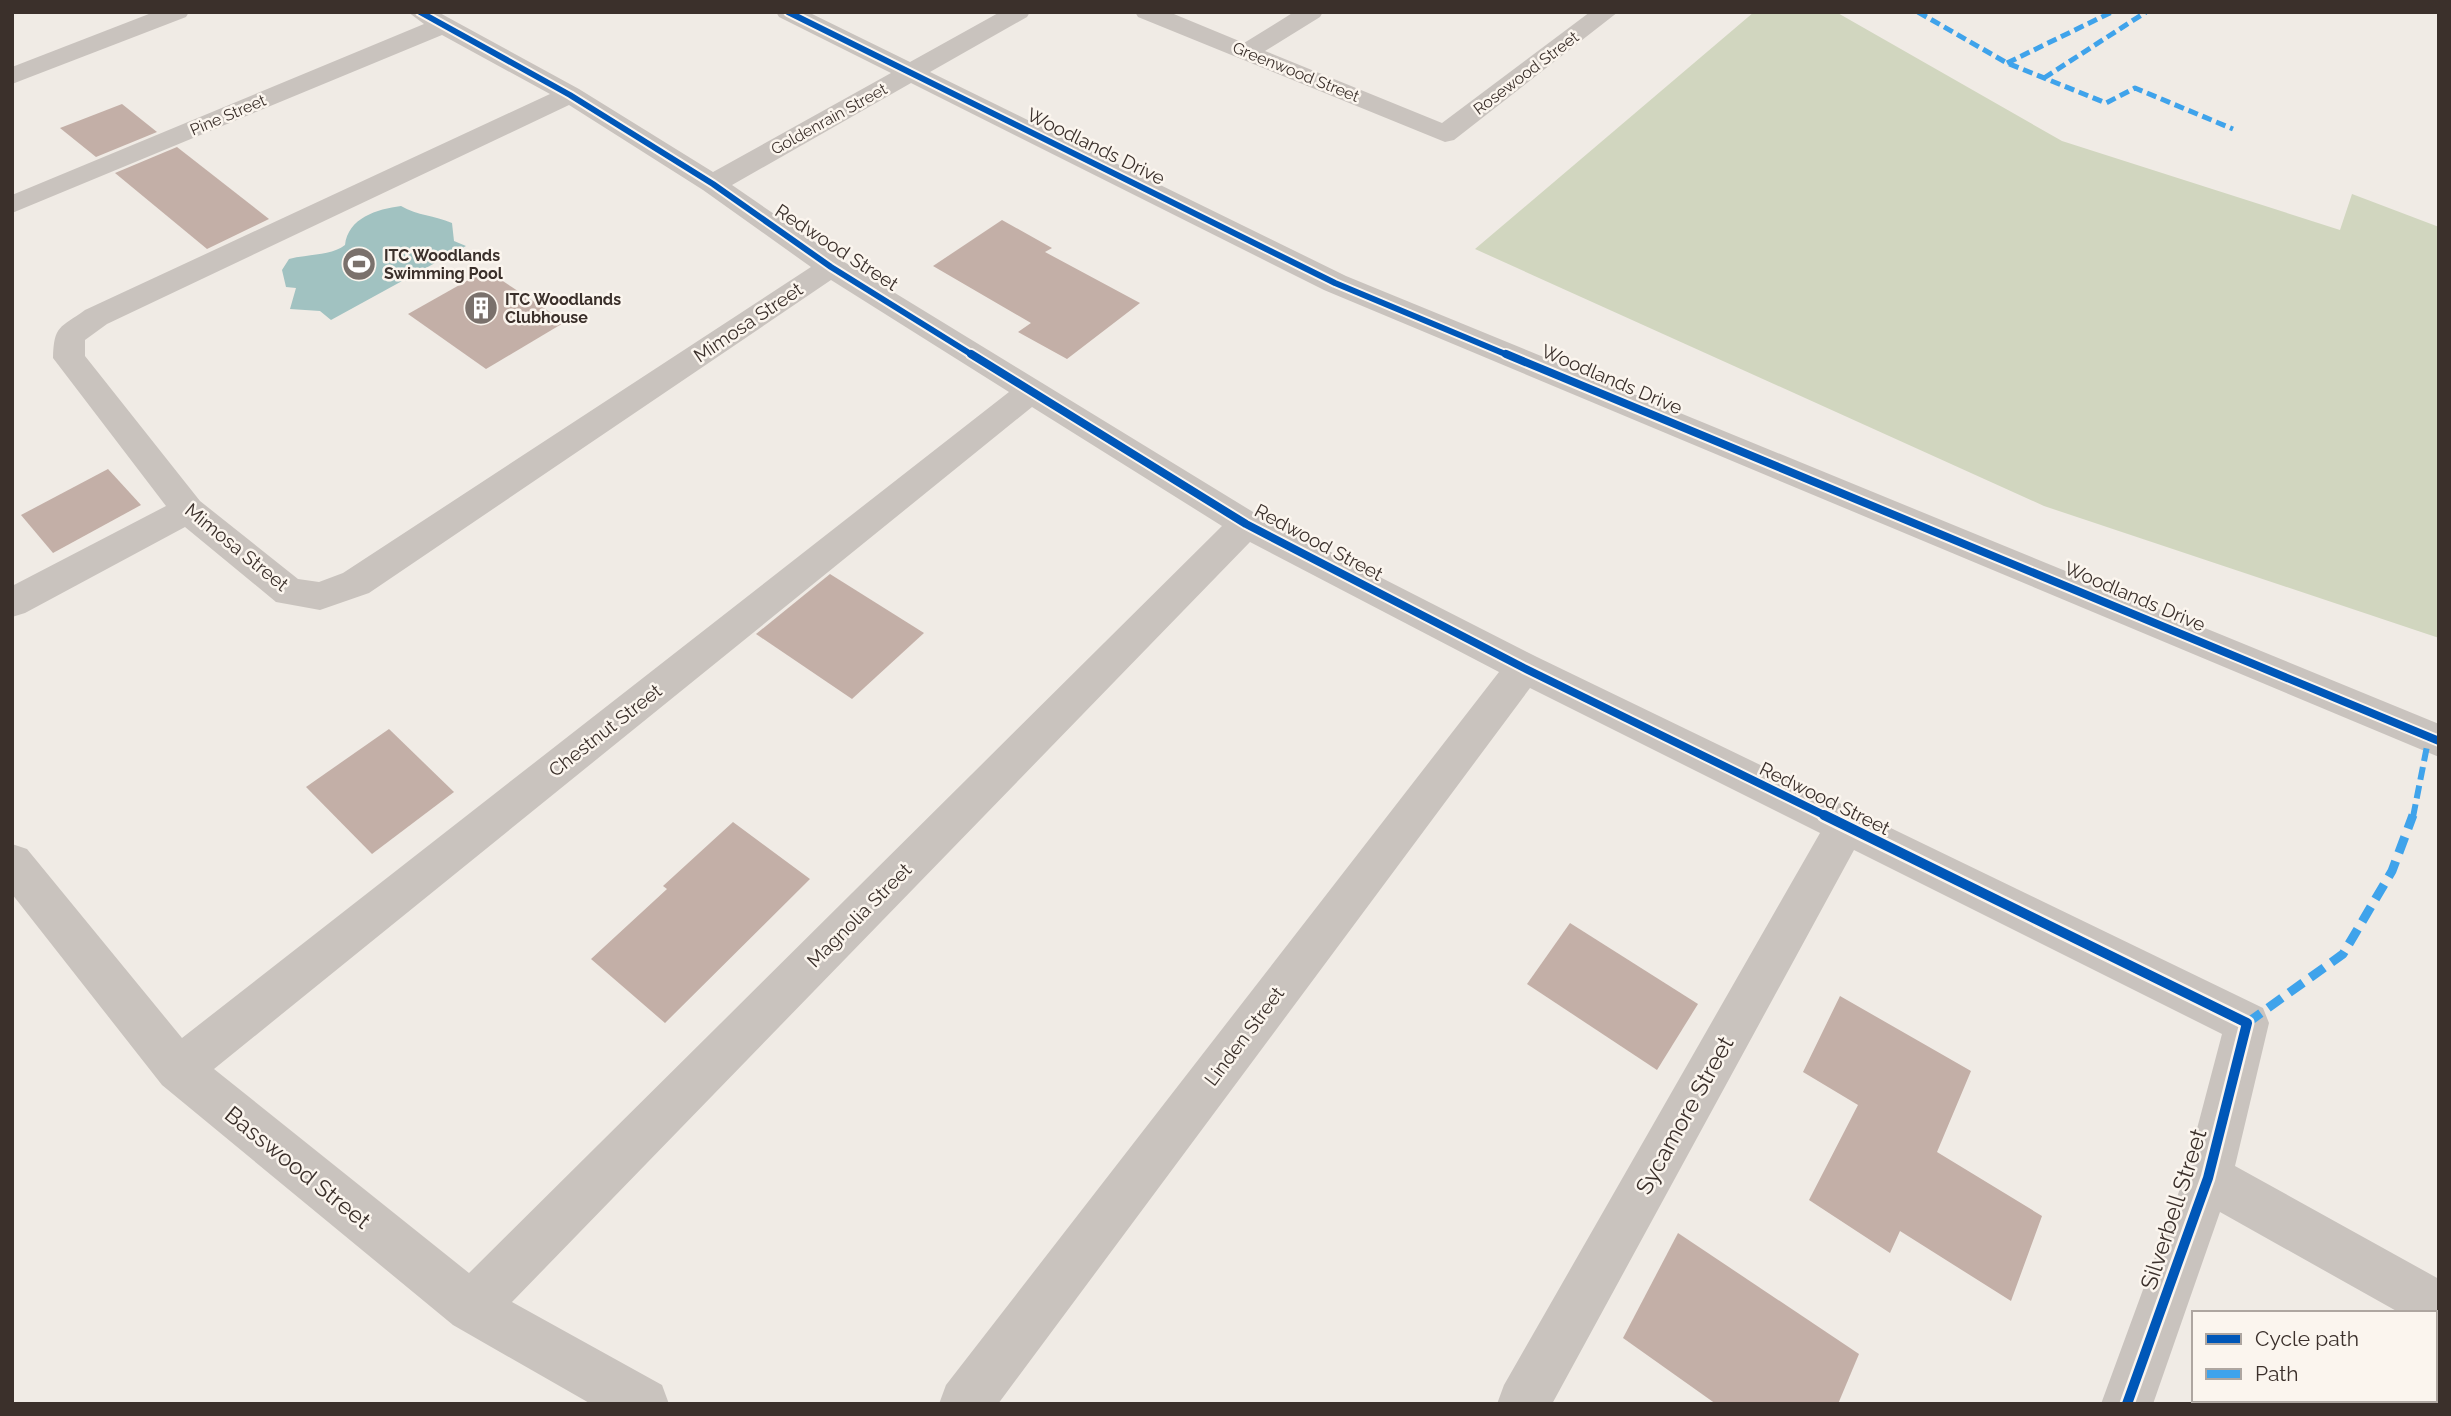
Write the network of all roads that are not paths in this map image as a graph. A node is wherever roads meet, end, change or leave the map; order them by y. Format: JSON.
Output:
{"nodes":[{"id":1,"x":177,"y":12,"type":"edge"},
{"id":2,"x":788,"y":12,"type":"edge"},
{"id":3,"x":1018,"y":12,"type":"edge"},
{"id":4,"x":1147,"y":12,"type":"edge"},
{"id":5,"x":1311,"y":12,"type":"edge"},
{"id":6,"x":1606,"y":12,"type":"edge"},
{"id":7,"x":432,"y":19,"type":"edge"},
{"id":8,"x":1248,"y":51,"type":"junction"},
{"id":9,"x":910,"y":74,"type":"junction"},
{"id":10,"x":12,"y":76,"type":"edge"},
{"id":11,"x":570,"y":95,"type":"junction"},
{"id":12,"x":1445,"y":134,"type":"joint"},
{"id":13,"x":713,"y":184,"type":"junction"},
{"id":14,"x":12,"y":205,"type":"edge"},
{"id":15,"x":831,"y":267,"type":"junction"},
{"id":16,"x":1032,"y":390,"type":"junction"},
{"id":17,"x":188,"y":510,"type":"junction"},
{"id":18,"x":1246,"y":524,"type":"junction"},
{"id":19,"x":12,"y":603,"type":"edge"},
{"id":20,"x":1524,"y":668,"type":"junction"},
{"id":21,"x":2439,"y":741,"type":"edge"},
{"id":22,"x":1845,"y":827,"type":"junction"},
{"id":23,"x":12,"y":862,"type":"edge"},
{"id":24,"x":2247,"y":1023,"type":"joint"},
{"id":25,"x":178,"y":1069,"type":"junction"},
{"id":26,"x":2208,"y":1178,"type":"junction"},
{"id":27,"x":471,"y":1307,"type":"junction"},
{"id":28,"x":2439,"y":1307,"type":"edge"},
{"id":29,"x":643,"y":1404,"type":"edge"},
{"id":30,"x":965,"y":1404,"type":"edge"},
{"id":31,"x":1523,"y":1404,"type":"edge"},
{"id":32,"x":2127,"y":1404,"type":"edge"}],
"edges":[{"from":1,"to":10,"type":"street"},
{"from":2,"to":9,"type":"street","name":"Woodlands Drive"},
{"from":3,"to":9,"type":"street","name":"Goldenrain Street"},
{"from":4,"to":8,"type":"street","name":"Greenwood Street"},
{"from":5,"to":8,"type":"street"},
{"from":6,"to":12,"type":"street","name":"Rosewood Street"},
{"from":7,"to":11,"type":"street","name":"Redwood Street"},
{"from":7,"to":14,"type":"street","name":"Pine Street"},
{"from":8,"to":12,"type":"street","name":"Greenwood Street"},
{"from":9,"to":13,"type":"street","name":"Goldenrain Street"},
{"from":9,"to":21,"type":"street","name":"Woodlands Drive"},
{"from":11,"to":13,"type":"street","name":"Redwood Street"},
{"from":11,"to":17,"type":"street","name":"Mimosa Street"},
{"from":13,"to":15,"type":"street","name":"Redwood Street"},
{"from":15,"to":16,"type":"street","name":"Redwood Street"},
{"from":15,"to":17,"type":"street","name":"Mimosa Street"},
{"from":16,"to":18,"type":"street","name":"Redwood Street"},
{"from":16,"to":25,"type":"street","name":"Chestnut Street"},
{"from":17,"to":19,"type":"street"},
{"from":18,"to":20,"type":"street","name":"Redwood Street"},
{"from":18,"to":27,"type":"street","name":"Magnolia Street"},
{"from":20,"to":22,"type":"street","name":"Redwood Street"},
{"from":20,"to":30,"type":"street","name":"Linden Street"},
{"from":22,"to":24,"type":"street","name":"Redwood Street"},
{"from":22,"to":31,"type":"street","name":"Sycamore Street"},
{"from":23,"to":25,"type":"street","name":"Basswood Street"},
{"from":24,"to":26,"type":"street","name":"Silverbell Street"},
{"from":25,"to":27,"type":"street","name":"Basswood Street"},
{"from":26,"to":28,"type":"street"},
{"from":26,"to":32,"type":"street","name":"Silverbell Street"},
{"from":27,"to":29,"type":"street","name":"Basswood Street"}]}
